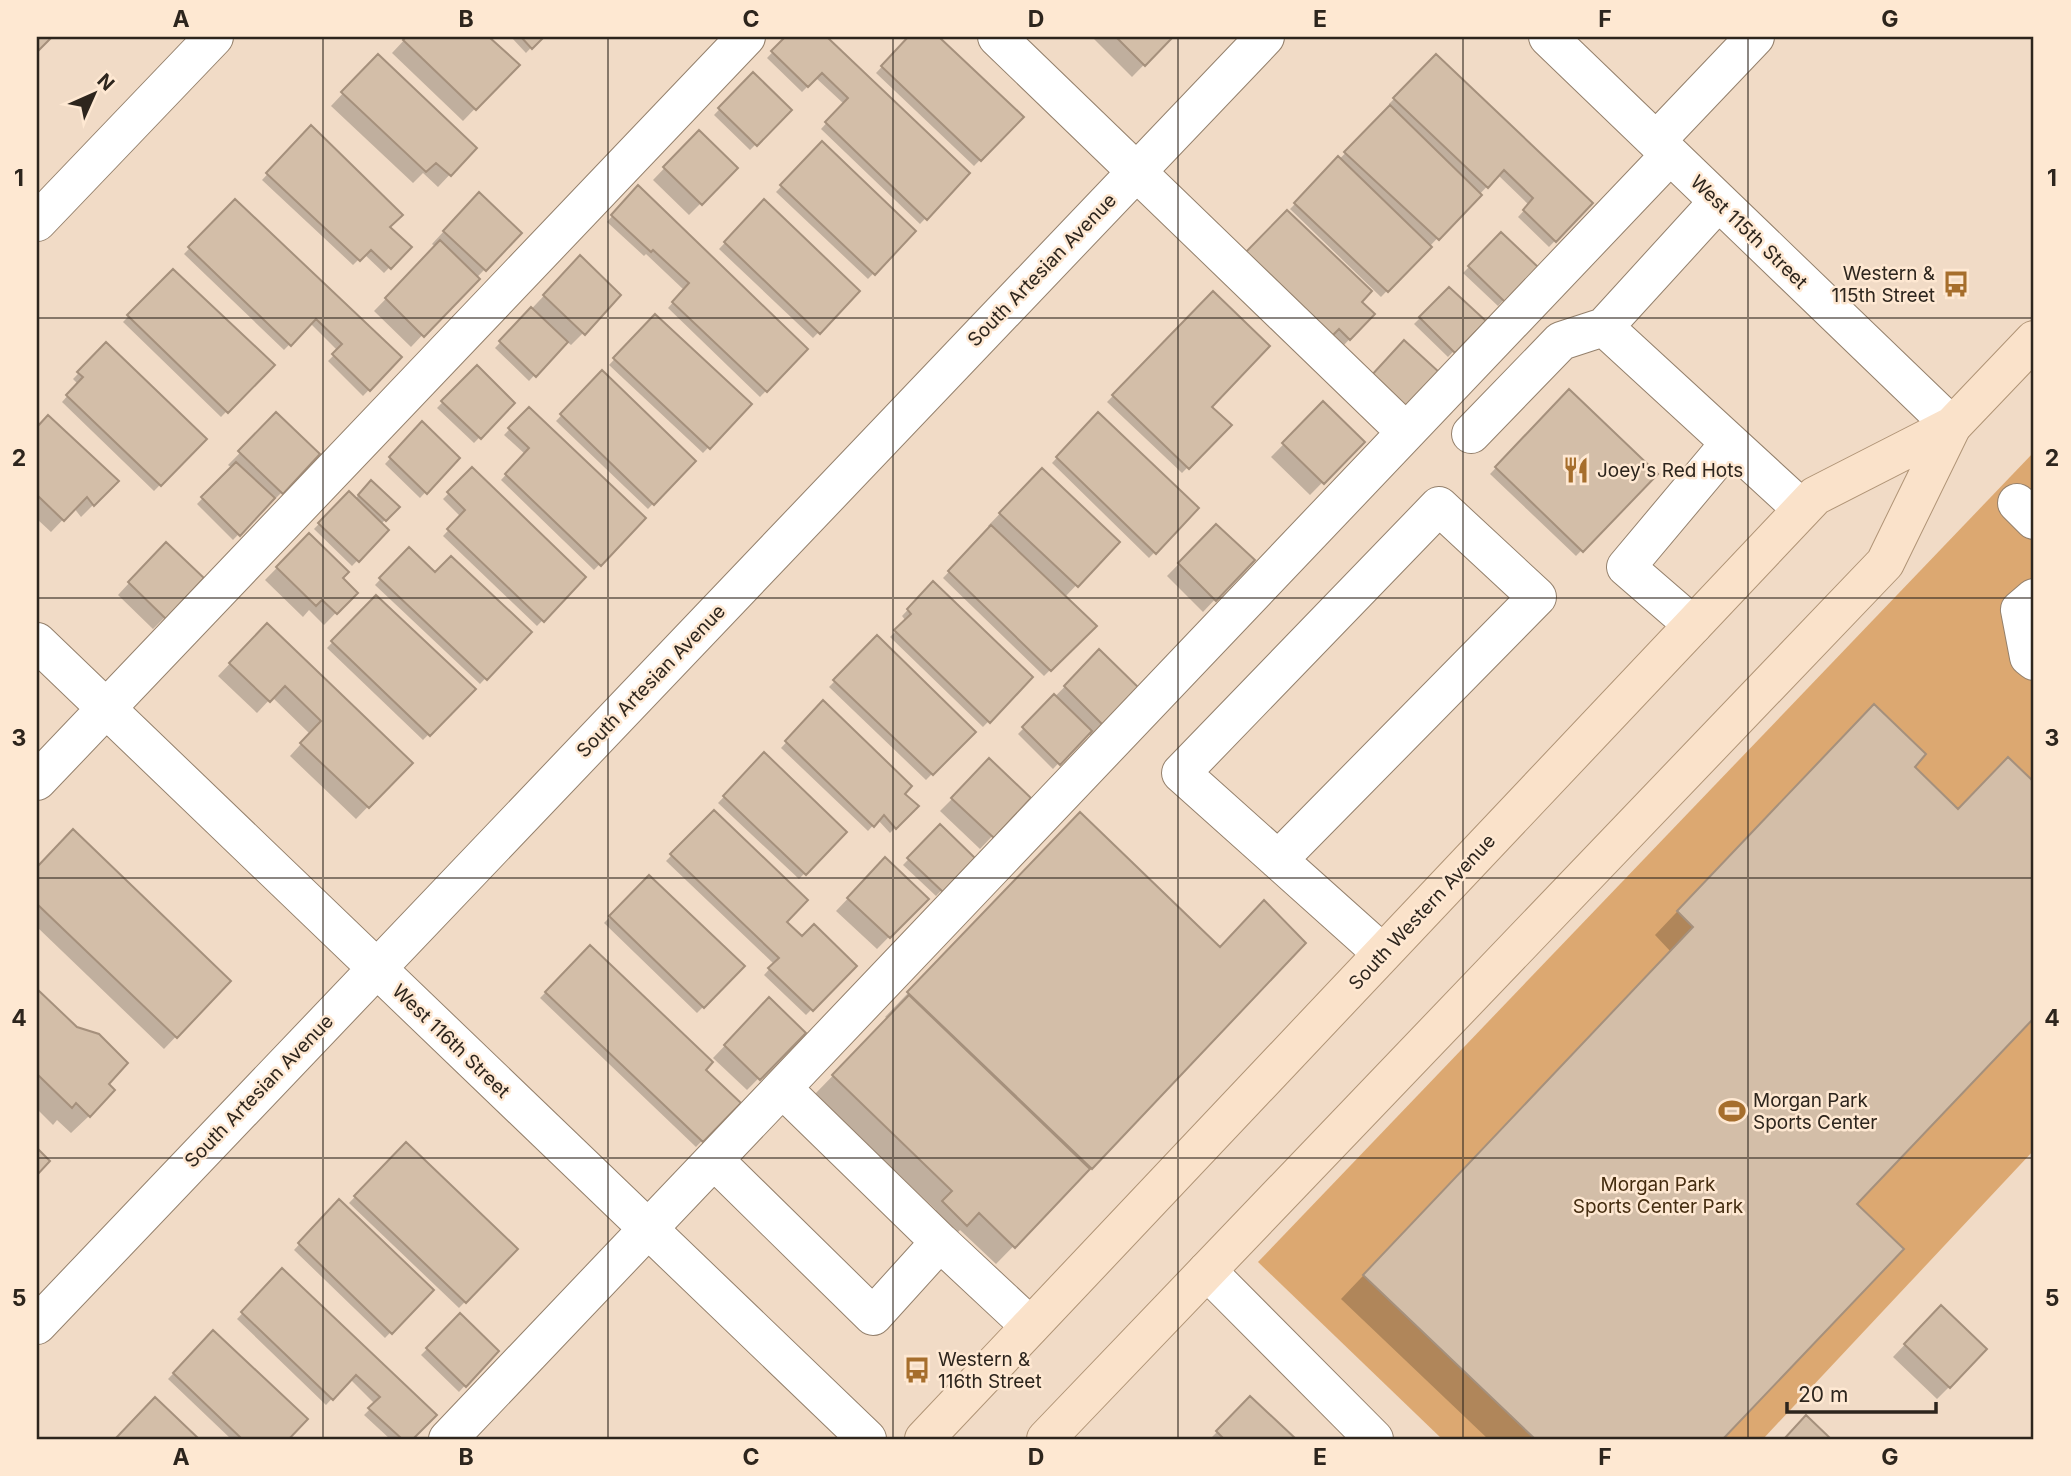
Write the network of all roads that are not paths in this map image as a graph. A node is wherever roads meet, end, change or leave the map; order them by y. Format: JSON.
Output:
{"nodes":[{"id":1,"x":214,"y":37,"type":"edge"},
{"id":2,"x":747,"y":37,"type":"edge"},
{"id":3,"x":997,"y":37,"type":"edge"},
{"id":4,"x":1265,"y":37,"type":"edge"},
{"id":5,"x":1548,"y":37,"type":"edge"},
{"id":6,"x":1755,"y":37,"type":"edge"},
{"id":7,"x":1663,"y":148,"type":"junction"},
{"id":8,"x":1136,"y":172,"type":"junction"},
{"id":9,"x":1718,"y":202,"type":"junction"},
{"id":10,"x":37,"y":222,"type":"edge"},
{"id":11,"x":1604,"y":327,"type":"junction"},
{"id":12,"x":2034,"y":340,"type":"edge"},
{"id":13,"x":1952,"y":426,"type":"junction"},
{"id":14,"x":1406,"y":432,"type":"junction"},
{"id":15,"x":1471,"y":434,"type":"dead end"},
{"id":16,"x":1730,"y":443,"type":"junction"},
{"id":17,"x":1802,"y":509,"type":"junction"},
{"id":18,"x":2034,"y":598,"type":"edge"},
{"id":19,"x":1693,"y":625,"type":"junction"},
{"id":20,"x":37,"y":642,"type":"edge"},
{"id":21,"x":2034,"y":661,"type":"edge"},
{"id":22,"x":106,"y":709,"type":"junction"},
{"id":23,"x":37,"y":781,"type":"edge"},
{"id":24,"x":1279,"y":860,"type":"junction"},
{"id":25,"x":1382,"y":953,"type":"junction"},
{"id":26,"x":376,"y":968,"type":"junction"},
{"id":27,"x":782,"y":1088,"type":"junction"},
{"id":28,"x":713,"y":1160,"type":"junction"},
{"id":29,"x":648,"y":1229,"type":"junction"},
{"id":30,"x":940,"y":1242,"type":"junction"},
{"id":31,"x":1207,"y":1270,"type":"junction"},
{"id":32,"x":37,"y":1325,"type":"edge"},
{"id":33,"x":1030,"y":1326,"type":"junction"},
{"id":34,"x":448,"y":1439,"type":"edge"},
{"id":35,"x":867,"y":1439,"type":"edge"},
{"id":36,"x":924,"y":1439,"type":"edge"},
{"id":37,"x":1045,"y":1439,"type":"edge"},
{"id":38,"x":1374,"y":1439,"type":"edge"}],
"edges":[{"from":1,"to":10,"type":"street"},
{"from":2,"to":22,"type":"street"},
{"from":3,"to":8,"type":"street"},
{"from":4,"to":8,"type":"street","name":"South Artesian Avenue"},
{"from":5,"to":7,"type":"street","name":"West 115th Street"},
{"from":6,"to":7,"type":"street"},
{"from":7,"to":9,"type":"street","name":"West 115th Street"},
{"from":7,"to":14,"type":"street"},
{"from":8,"to":14,"type":"street"},
{"from":8,"to":26,"type":"street","name":"South Artesian Avenue"},
{"from":9,"to":11,"type":"street"},
{"from":9,"to":13,"type":"street","name":"West 115th Street"},
{"from":11,"to":15,"type":"street"},
{"from":11,"to":16,"type":"street"},
{"from":12,"to":13,"type":"main road","name":"South Western Avenue"},
{"from":13,"to":17,"type":"main road","name":"South Western Avenue"},
{"from":13,"to":31,"type":"main road","name":"South Western Avenue"},
{"from":14,"to":27,"type":"street"},
{"from":16,"to":17,"type":"street"},
{"from":16,"to":19,"type":"street"},
{"from":17,"to":19,"type":"main road","name":"South Western Avenue"},
{"from":18,"to":21,"type":"street"},
{"from":19,"to":25,"type":"main road","name":"South Western Avenue"},
{"from":20,"to":22,"type":"street","name":"West 116th Street"},
{"from":22,"to":23,"type":"street"},
{"from":22,"to":26,"type":"street","name":"West 116th Street"},
{"from":24,"to":24,"type":"street"},
{"from":24,"to":25,"type":"street"},
{"from":25,"to":33,"type":"main road","name":"South Western Avenue"},
{"from":26,"to":29,"type":"street","name":"West 116th Street"},
{"from":26,"to":32,"type":"street","name":"South Artesian Avenue"},
{"from":27,"to":28,"type":"street"},
{"from":27,"to":30,"type":"street"},
{"from":28,"to":29,"type":"street"},
{"from":28,"to":30,"type":"street"},
{"from":29,"to":34,"type":"street"},
{"from":29,"to":35,"type":"street","name":"West 116th Street"},
{"from":30,"to":33,"type":"street"},
{"from":31,"to":37,"type":"main road","name":"South Western Avenue"},
{"from":31,"to":38,"type":"street"},
{"from":33,"to":36,"type":"main road","name":"South Western Avenue"}]}
